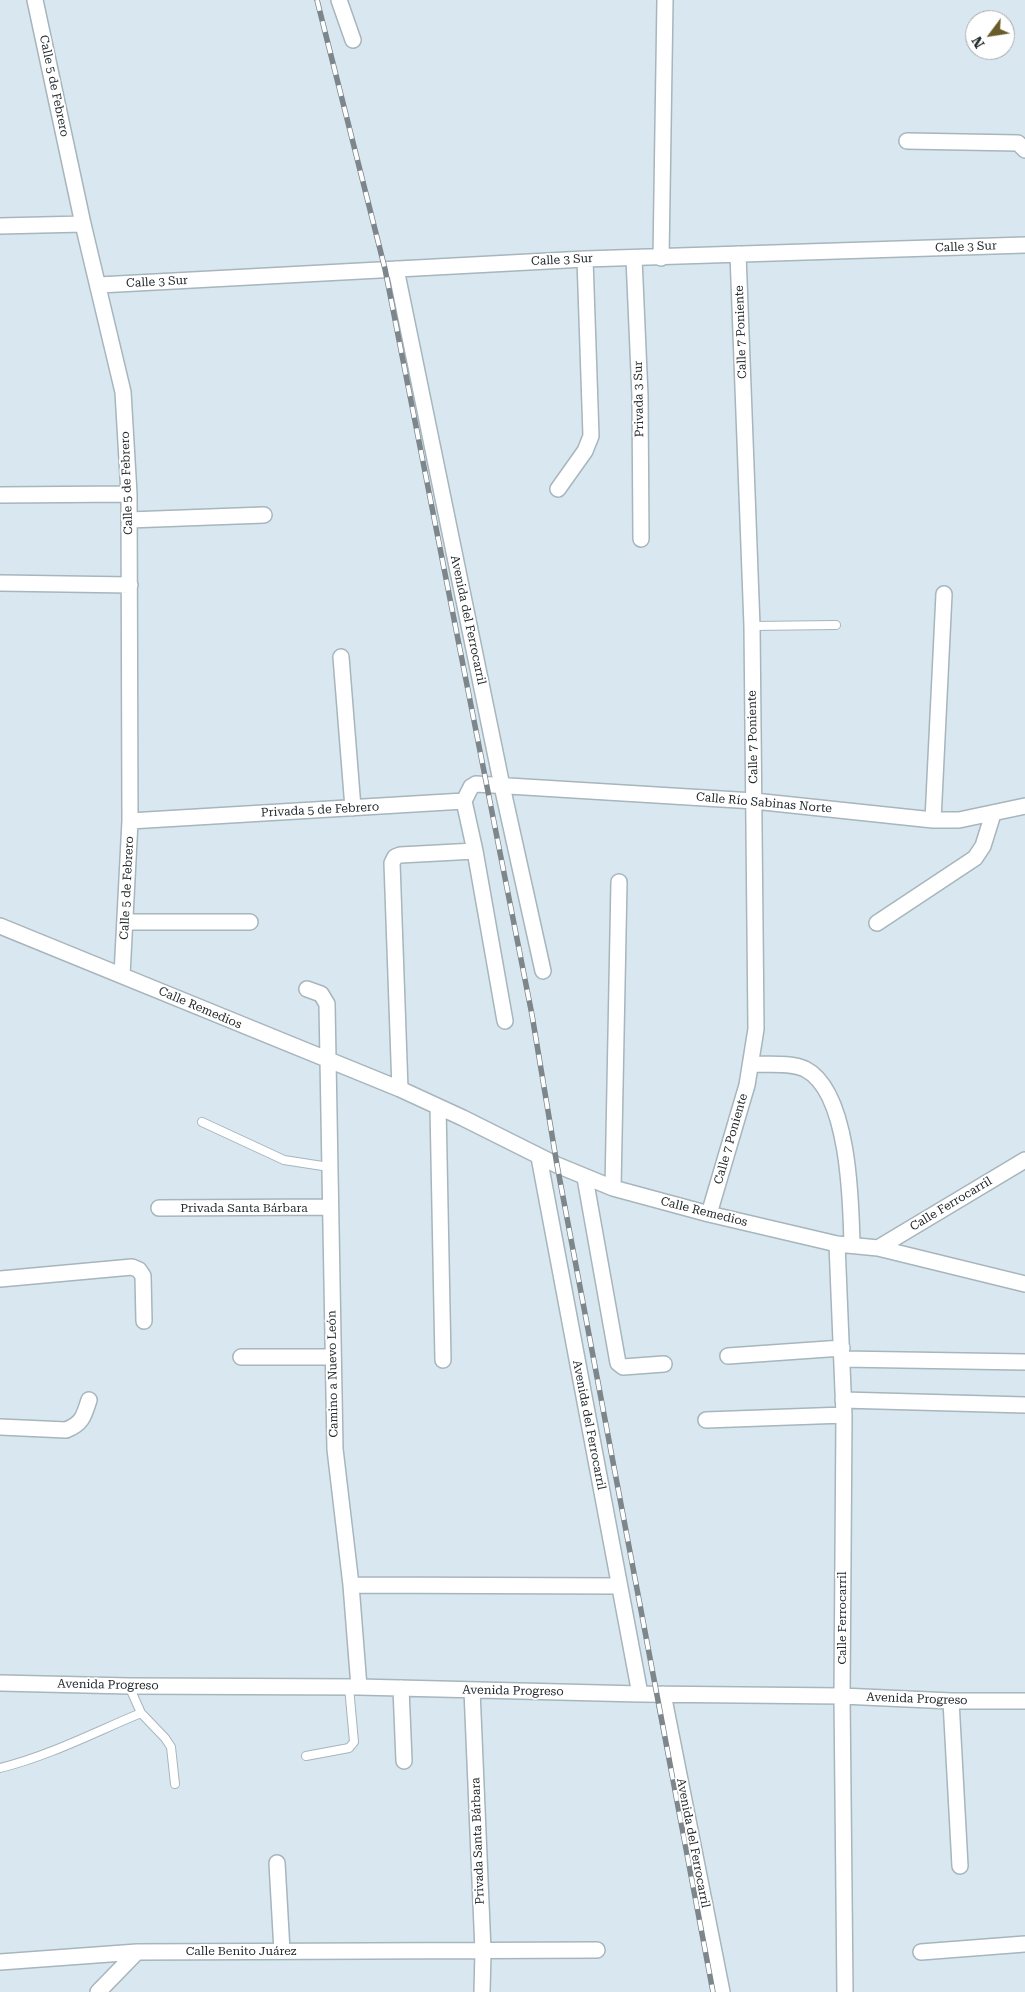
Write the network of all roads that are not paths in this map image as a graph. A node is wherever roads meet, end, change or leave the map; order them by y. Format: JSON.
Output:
{"nodes":[{"id":1,"x":35,"y":0,"type":"edge"},
{"id":2,"x":339,"y":0,"type":"edge"},
{"id":3,"x":665,"y":0,"type":"edge"},
{"id":4,"x":353,"y":40,"type":"dead end"},
{"id":5,"x":907,"y":141,"type":"dead end"},
{"id":6,"x":1025,"y":150,"type":"edge"},
{"id":7,"x":83,"y":224,"type":"junction"},
{"id":8,"x":0,"y":226,"type":"edge"},
{"id":9,"x":1025,"y":245,"type":"edge"},
{"id":10,"x":738,"y":254,"type":"junction"},
{"id":11,"x":634,"y":258,"type":"junction"},
{"id":12,"x":661,"y":258,"type":"junction"},
{"id":13,"x":585,"y":259,"type":"junction"},
{"id":14,"x":396,"y":269,"type":"junction"},
{"id":15,"x":98,"y":285,"type":"junction"},
{"id":16,"x":558,"y":489,"type":"dead end"},
{"id":17,"x":129,"y":494,"type":"junction"},
{"id":18,"x":0,"y":495,"type":"edge"},
{"id":19,"x":264,"y":515,"type":"dead end"},
{"id":20,"x":129,"y":520,"type":"junction"},
{"id":21,"x":641,"y":539,"type":"dead end"},
{"id":22,"x":0,"y":583,"type":"edge"},
{"id":23,"x":130,"y":584,"type":"junction"},
{"id":24,"x":944,"y":594,"type":"dead end"},
{"id":25,"x":836,"y":625,"type":"dead end"},
{"id":26,"x":752,"y":626,"type":"junction"},
{"id":27,"x":341,"y":657,"type":"dead end"},
{"id":28,"x":502,"y":786,"type":"junction"},
{"id":29,"x":464,"y":801,"type":"junction"},
{"id":30,"x":754,"y":801,"type":"junction"},
{"id":31,"x":1025,"y":806,"type":"edge"},
{"id":32,"x":353,"y":808,"type":"junction"},
{"id":33,"x":993,"y":814,"type":"junction"},
{"id":34,"x":933,"y":820,"type":"junction"},
{"id":35,"x":130,"y":821,"type":"junction"},
{"id":36,"x":475,"y":851,"type":"junction"},
{"id":37,"x":619,"y":882,"type":"dead end"},
{"id":38,"x":125,"y":922,"type":"junction"},
{"id":39,"x":250,"y":922,"type":"dead end"},
{"id":40,"x":877,"y":923,"type":"dead end"},
{"id":41,"x":0,"y":926,"type":"edge"},
{"id":42,"x":543,"y":970,"type":"dead end"},
{"id":43,"x":122,"y":976,"type":"junction"},
{"id":44,"x":306,"y":989,"type":"dead end"},
{"id":45,"x":505,"y":1021,"type":"dead end"},
{"id":46,"x":327,"y":1061,"type":"junction"},
{"id":47,"x":752,"y":1064,"type":"junction"},
{"id":48,"x":400,"y":1089,"type":"junction"},
{"id":49,"x":438,"y":1106,"type":"junction"},
{"id":50,"x":202,"y":1122,"type":"dead end"},
{"id":51,"x":538,"y":1157,"type":"junction"},
{"id":52,"x":1025,"y":1160,"type":"edge"},
{"id":53,"x":329,"y":1167,"type":"junction"},
{"id":54,"x":585,"y":1178,"type":"junction"},
{"id":55,"x":613,"y":1188,"type":"junction"},
{"id":56,"x":329,"y":1207,"type":"junction"},
{"id":57,"x":159,"y":1208,"type":"dead end"},
{"id":58,"x":710,"y":1214,"type":"junction"},
{"id":59,"x":837,"y":1244,"type":"junction"},
{"id":60,"x":852,"y":1245,"type":"junction"},
{"id":61,"x":878,"y":1248,"type":"junction"},
{"id":62,"x":0,"y":1279,"type":"edge"},
{"id":63,"x":1025,"y":1284,"type":"edge"},
{"id":64,"x":144,"y":1321,"type":"dead end"},
{"id":65,"x":842,"y":1353,"type":"junction"},
{"id":66,"x":728,"y":1356,"type":"dead end"},
{"id":67,"x":241,"y":1357,"type":"dead end"},
{"id":68,"x":333,"y":1357,"type":"junction"},
{"id":69,"x":443,"y":1360,"type":"dead end"},
{"id":70,"x":1025,"y":1362,"type":"edge"},
{"id":71,"x":664,"y":1364,"type":"dead end"},
{"id":72,"x":90,"y":1400,"type":"dead end"},
{"id":73,"x":1025,"y":1405,"type":"edge"},
{"id":74,"x":844,"y":1407,"type":"junction"},
{"id":75,"x":706,"y":1420,"type":"dead end"},
{"id":76,"x":0,"y":1427,"type":"edge"},
{"id":77,"x":352,"y":1585,"type":"junction"},
{"id":78,"x":619,"y":1586,"type":"junction"},
{"id":79,"x":0,"y":1683,"type":"edge"},
{"id":80,"x":129,"y":1686,"type":"junction"},
{"id":81,"x":354,"y":1687,"type":"junction"},
{"id":82,"x":401,"y":1688,"type":"junction"},
{"id":83,"x":472,"y":1690,"type":"junction"},
{"id":84,"x":640,"y":1694,"type":"junction"},
{"id":85,"x":663,"y":1694,"type":"junction"},
{"id":86,"x":842,"y":1696,"type":"junction"},
{"id":87,"x":951,"y":1701,"type":"junction"},
{"id":88,"x":1025,"y":1701,"type":"edge"},
{"id":89,"x":141,"y":1712,"type":"junction"},
{"id":90,"x":306,"y":1756,"type":"dead end"},
{"id":91,"x":404,"y":1761,"type":"dead end"},
{"id":92,"x":0,"y":1768,"type":"edge"},
{"id":93,"x":175,"y":1784,"type":"dead end"},
{"id":94,"x":277,"y":1864,"type":"dead end"},
{"id":95,"x":960,"y":1866,"type":"dead end"},
{"id":96,"x":1025,"y":1944,"type":"edge"},
{"id":97,"x":597,"y":1950,"type":"dead end"},
{"id":98,"x":282,"y":1951,"type":"junction"},
{"id":99,"x":483,"y":1951,"type":"junction"},
{"id":100,"x":137,"y":1952,"type":"junction"},
{"id":101,"x":921,"y":1952,"type":"dead end"},
{"id":102,"x":0,"y":1962,"type":"edge"},
{"id":103,"x":98,"y":1992,"type":"edge"},
{"id":104,"x":482,"y":1992,"type":"edge"},
{"id":105,"x":722,"y":1992,"type":"edge"},
{"id":106,"x":845,"y":1992,"type":"edge"}],
"edges":[{"from":1,"to":7,"type":"street","name":"Calle 5 de Febrero"},
{"from":2,"to":4,"type":"street"},
{"from":3,"to":12,"type":"street"},
{"from":5,"to":6,"type":"street"},
{"from":7,"to":8,"type":"street"},
{"from":7,"to":15,"type":"street","name":"Calle 5 de Febrero"},
{"from":9,"to":10,"type":"street","name":"Calle 3 Sur"},
{"from":10,"to":12,"type":"street","name":"Calle 3 Sur"},
{"from":10,"to":26,"type":"street","name":"Calle 7 Poniente"},
{"from":11,"to":12,"type":"street","name":"Calle 3 Sur"},
{"from":11,"to":13,"type":"street","name":"Calle 3 Sur"},
{"from":11,"to":21,"type":"street","name":"Privada 3 Sur"},
{"from":13,"to":14,"type":"street","name":"Calle 3 Sur"},
{"from":13,"to":16,"type":"street"},
{"from":14,"to":15,"type":"street","name":"Calle 3 Sur"},
{"from":14,"to":28,"type":"street","name":"Avenida del Ferrocarril"},
{"from":15,"to":17,"type":"street","name":"Calle 5 de Febrero"},
{"from":17,"to":18,"type":"street"},
{"from":17,"to":20,"type":"street","name":"Calle 5 de Febrero"},
{"from":19,"to":20,"type":"street"},
{"from":20,"to":23,"type":"street","name":"Calle 5 de Febrero"},
{"from":22,"to":23,"type":"street"},
{"from":23,"to":35,"type":"street","name":"Calle 5 de Febrero"},
{"from":24,"to":34,"type":"street"},
{"from":25,"to":26,"type":"lane"},
{"from":26,"to":30,"type":"street","name":"Calle 7 Poniente"},
{"from":27,"to":32,"type":"street"},
{"from":28,"to":29,"type":"street"},
{"from":28,"to":30,"type":"street","name":"Calle Río Sabinas Norte"},
{"from":28,"to":42,"type":"street","name":"Avenida del Ferrocarril"},
{"from":29,"to":32,"type":"street","name":"Privada 5 de Febrero"},
{"from":29,"to":36,"type":"street"},
{"from":30,"to":34,"type":"street","name":"Calle Río Sabinas Norte"},
{"from":30,"to":47,"type":"street","name":"Calle 7 Poniente"},
{"from":31,"to":33,"type":"street","name":"Calle Río Sabinas Norte"},
{"from":32,"to":35,"type":"street","name":"Privada 5 de Febrero"},
{"from":33,"to":34,"type":"street","name":"Calle Río Sabinas Norte"},
{"from":33,"to":40,"type":"street"},
{"from":35,"to":38,"type":"street","name":"Calle 5 de Febrero"},
{"from":36,"to":45,"type":"street"},
{"from":36,"to":48,"type":"street"},
{"from":37,"to":55,"type":"street"},
{"from":38,"to":39,"type":"street"},
{"from":38,"to":43,"type":"street","name":"Calle 5 de Febrero"},
{"from":41,"to":43,"type":"street","name":"Calle Remedios"},
{"from":43,"to":46,"type":"street","name":"Calle Remedios"},
{"from":44,"to":46,"type":"street","name":"Camino a Nuevo León"},
{"from":46,"to":48,"type":"street","name":"Calle Remedios"},
{"from":46,"to":53,"type":"street","name":"Camino a Nuevo León"},
{"from":47,"to":58,"type":"street","name":"Calle 7 Poniente"},
{"from":47,"to":60,"type":"street"},
{"from":48,"to":49,"type":"street","name":"Calle Remedios"},
{"from":49,"to":51,"type":"street","name":"Calle Remedios"},
{"from":49,"to":69,"type":"street"},
{"from":50,"to":53,"type":"lane"},
{"from":51,"to":54,"type":"street","name":"Calle Remedios"},
{"from":51,"to":78,"type":"street","name":"Avenida del Ferrocarril"},
{"from":52,"to":61,"type":"street","name":"Calle Ferrocarril"},
{"from":53,"to":56,"type":"street","name":"Camino a Nuevo León"},
{"from":54,"to":55,"type":"street","name":"Calle Remedios"},
{"from":54,"to":71,"type":"street"},
{"from":55,"to":58,"type":"street","name":"Calle Remedios"},
{"from":56,"to":57,"type":"street","name":"Privada Santa Bárbara"},
{"from":56,"to":68,"type":"street","name":"Camino a Nuevo León"},
{"from":58,"to":59,"type":"street","name":"Calle Remedios"},
{"from":59,"to":60,"type":"street","name":"Calle Remedios"},
{"from":59,"to":65,"type":"street","name":"Calle Ferrocarril"},
{"from":60,"to":61,"type":"street","name":"Calle Remedios"},
{"from":61,"to":63,"type":"street","name":"Calle Remedios"},
{"from":62,"to":64,"type":"street"},
{"from":65,"to":66,"type":"street"},
{"from":65,"to":70,"type":"street"},
{"from":65,"to":74,"type":"street","name":"Calle Ferrocarril"},
{"from":67,"to":68,"type":"street"},
{"from":68,"to":77,"type":"street","name":"Camino a Nuevo León"},
{"from":72,"to":76,"type":"street"},
{"from":73,"to":74,"type":"street"},
{"from":74,"to":75,"type":"street"},
{"from":74,"to":86,"type":"street","name":"Calle Ferrocarril"},
{"from":77,"to":78,"type":"street"},
{"from":77,"to":81,"type":"street","name":"Camino a Nuevo León"},
{"from":78,"to":84,"type":"street","name":"Avenida del Ferrocarril"},
{"from":79,"to":80,"type":"street","name":"Avenida Progreso"},
{"from":80,"to":81,"type":"street","name":"Avenida Progreso"},
{"from":80,"to":89,"type":"lane"},
{"from":81,"to":82,"type":"street","name":"Avenida Progreso"},
{"from":81,"to":90,"type":"lane"},
{"from":82,"to":83,"type":"street","name":"Avenida Progreso"},
{"from":82,"to":91,"type":"street"},
{"from":83,"to":84,"type":"street","name":"Avenida Progreso"},
{"from":83,"to":99,"type":"street","name":"Privada Santa Bárbara"},
{"from":84,"to":85,"type":"street","name":"Avenida Progreso"},
{"from":85,"to":86,"type":"street","name":"Avenida Progreso"},
{"from":85,"to":105,"type":"street","name":"Avenida del Ferrocarril"},
{"from":86,"to":87,"type":"street","name":"Avenida Progreso"},
{"from":86,"to":106,"type":"street","name":"Calle Ferrocarril"},
{"from":87,"to":88,"type":"street","name":"Avenida Progreso"},
{"from":87,"to":95,"type":"street"},
{"from":89,"to":92,"type":"lane"},
{"from":89,"to":93,"type":"lane"},
{"from":94,"to":98,"type":"street"},
{"from":96,"to":101,"type":"street"},
{"from":97,"to":99,"type":"street","name":"Calle Benito Juárez"},
{"from":98,"to":99,"type":"street","name":"Calle Benito Juárez"},
{"from":98,"to":100,"type":"street","name":"Calle Benito Juárez"},
{"from":99,"to":104,"type":"street","name":"Privada Santa Bárbara"},
{"from":100,"to":102,"type":"street","name":"Calle Benito Juárez"},
{"from":100,"to":103,"type":"street"}]}
